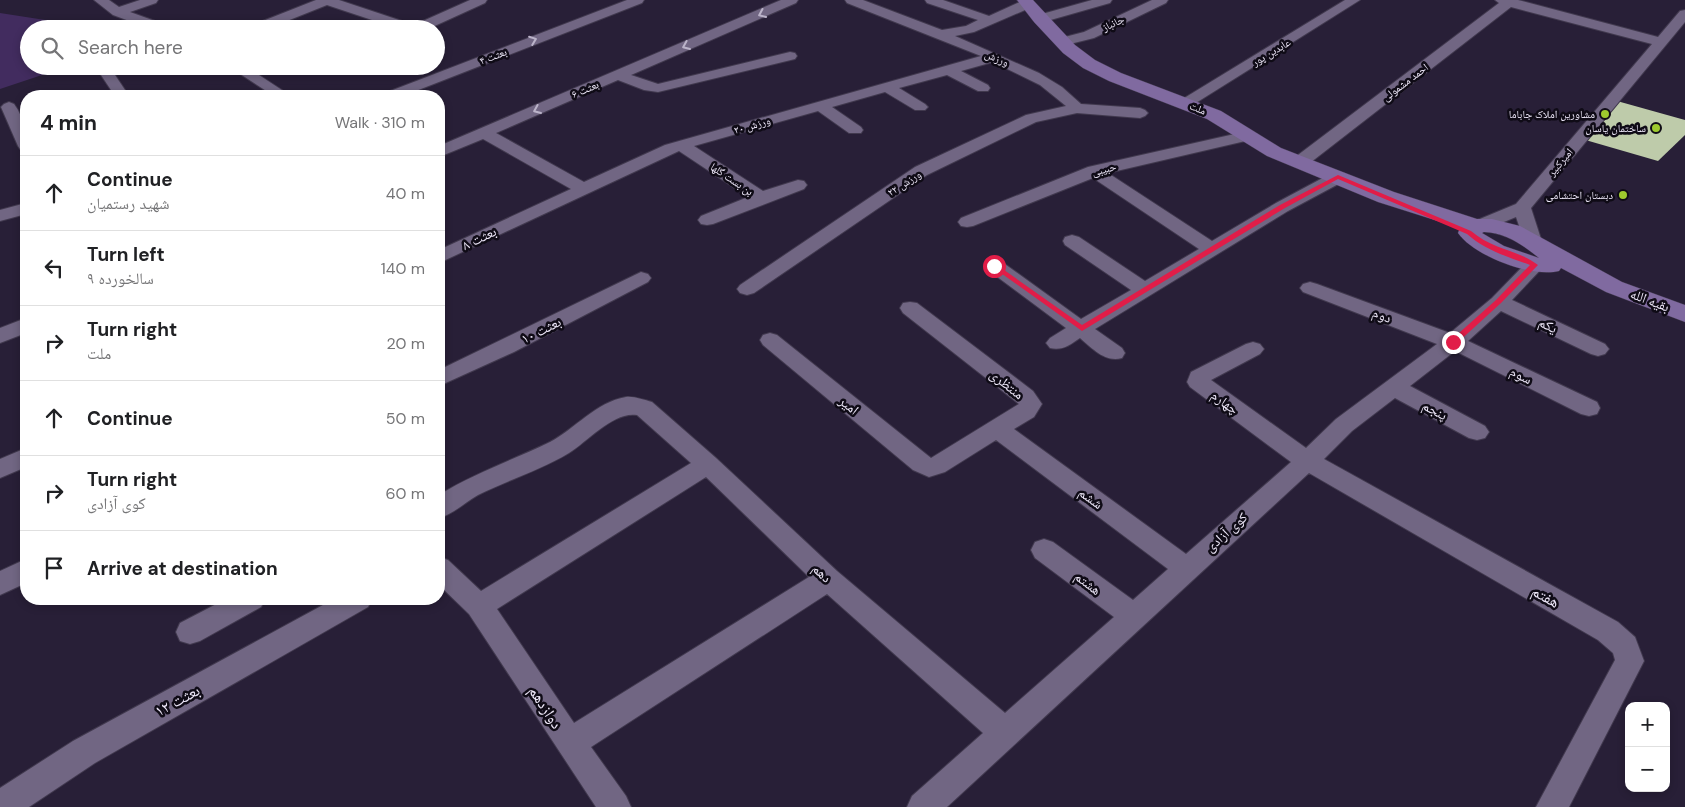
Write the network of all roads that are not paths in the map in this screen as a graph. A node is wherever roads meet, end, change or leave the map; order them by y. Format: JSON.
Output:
{"nodes":[{"id":1,"x":100,"y":0,"type":"edge"},
{"id":2,"x":152,"y":0,"type":"edge"},
{"id":3,"x":326,"y":0,"type":"edge"},
{"id":4,"x":481,"y":0,"type":"edge"},
{"id":5,"x":638,"y":0,"type":"edge"},
{"id":6,"x":792,"y":0,"type":"edge"},
{"id":7,"x":851,"y":0,"type":"edge"},
{"id":8,"x":931,"y":0,"type":"edge"},
{"id":9,"x":1106,"y":0,"type":"edge"},
{"id":10,"x":1162,"y":0,"type":"edge"},
{"id":11,"x":1354,"y":0,"type":"edge"},
{"id":12,"x":1507,"y":1,"type":"edge"},
{"id":13,"x":1026,"y":2,"type":"edge"},
{"id":14,"x":118,"y":12,"type":"junction"},
{"id":15,"x":1685,"y":14,"type":"edge"},
{"id":16,"x":1040,"y":19,"type":"junction"},
{"id":17,"x":140,"y":20,"type":"edge"},
{"id":18,"x":277,"y":20,"type":"edge"},
{"id":19,"x":387,"y":20,"type":"edge"},
{"id":20,"x":435,"y":20,"type":"edge"},
{"id":21,"x":989,"y":20,"type":"junction"},
{"id":22,"x":942,"y":34,"type":"junction"},
{"id":23,"x":1062,"y":42,"type":"junction"},
{"id":24,"x":1660,"y":42,"type":"junction"},
{"id":25,"x":790,"y":56,"type":"dead end"},
{"id":26,"x":994,"y":57,"type":"junction"},
{"id":27,"x":948,"y":70,"type":"junction"},
{"id":28,"x":108,"y":75,"type":"edge"},
{"id":29,"x":250,"y":75,"type":"edge"},
{"id":30,"x":444,"y":75,"type":"edge"},
{"id":31,"x":445,"y":75,"type":"edge"},
{"id":32,"x":618,"y":75,"type":"junction"},
{"id":33,"x":886,"y":88,"type":"junction"},
{"id":34,"x":983,"y":88,"type":"dead end"},
{"id":35,"x":118,"y":90,"type":"edge"},
{"id":36,"x":274,"y":90,"type":"edge"},
{"id":37,"x":406,"y":90,"type":"edge"},
{"id":38,"x":1186,"y":103,"type":"junction"},
{"id":39,"x":820,"y":106,"type":"junction"},
{"id":40,"x":9,"y":107,"type":"dead end"},
{"id":41,"x":920,"y":107,"type":"dead end"},
{"id":42,"x":1077,"y":108,"type":"junction"},
{"id":43,"x":1140,"y":113,"type":"dead end"},
{"id":44,"x":855,"y":130,"type":"dead end"},
{"id":45,"x":20,"y":132,"type":"edge"},
{"id":46,"x":483,"y":132,"type":"junction"},
{"id":47,"x":1248,"y":136,"type":"junction"},
{"id":48,"x":681,"y":145,"type":"junction"},
{"id":49,"x":445,"y":149,"type":"edge"},
{"id":50,"x":1300,"y":162,"type":"junction"},
{"id":51,"x":1094,"y":171,"type":"junction"},
{"id":52,"x":1338,"y":177,"type":"junction"},
{"id":53,"x":798,"y":184,"type":"dead end"},
{"id":54,"x":582,"y":188,"type":"junction"},
{"id":55,"x":761,"y":198,"type":"junction"},
{"id":56,"x":1522,"y":208,"type":"junction"},
{"id":57,"x":20,"y":210,"type":"edge"},
{"id":58,"x":0,"y":216,"type":"edge"},
{"id":59,"x":518,"y":219,"type":"joint"},
{"id":60,"x":707,"y":220,"type":"dead end"},
{"id":61,"x":967,"y":222,"type":"dead end"},
{"id":62,"x":1475,"y":228,"type":"junction"},
{"id":63,"x":1072,"y":241,"type":"dead end"},
{"id":64,"x":1212,"y":249,"type":"junction"},
{"id":65,"x":445,"y":254,"type":"edge"},
{"id":66,"x":1538,"y":255,"type":"junction"},
{"id":67,"x":994,"y":266,"type":"dead end"},
{"id":68,"x":641,"y":278,"type":"dead end"},
{"id":69,"x":1310,"y":288,"type":"dead end"},
{"id":70,"x":747,"y":289,"type":"dead end"},
{"id":71,"x":1145,"y":290,"type":"junction"},
{"id":72,"x":1499,"y":302,"type":"junction"},
{"id":73,"x":910,"y":308,"type":"dead end"},
{"id":74,"x":1685,"y":314,"type":"edge"},
{"id":75,"x":20,"y":328,"type":"edge"},
{"id":76,"x":1082,"y":328,"type":"junction"},
{"id":77,"x":0,"y":336,"type":"edge"},
{"id":78,"x":770,"y":340,"type":"dead end"},
{"id":79,"x":1453,"y":342,"type":"junction"},
{"id":80,"x":1058,"y":343,"type":"dead end"},
{"id":81,"x":1598,"y":348,"type":"dead end"},
{"id":82,"x":1253,"y":349,"type":"dead end"},
{"id":83,"x":1114,"y":353,"type":"dead end"},
{"id":84,"x":445,"y":376,"type":"edge"},
{"id":85,"x":1393,"y":387,"type":"junction"},
{"id":86,"x":1589,"y":408,"type":"dead end"},
{"id":87,"x":996,"y":428,"type":"junction"},
{"id":88,"x":1477,"y":432,"type":"dead end"},
{"id":89,"x":20,"y":460,"type":"edge"},
{"id":90,"x":1307,"y":461,"type":"junction"},
{"id":91,"x":708,"y":464,"type":"junction"},
{"id":92,"x":929,"y":468,"type":"joint"},
{"id":93,"x":0,"y":469,"type":"edge"},
{"id":94,"x":445,"y":504,"type":"edge"},
{"id":95,"x":1044,"y":550,"type":"dead end"},
{"id":96,"x":1186,"y":568,"type":"junction"},
{"id":97,"x":20,"y":573,"type":"edge"},
{"id":98,"x":445,"y":574,"type":"edge"},
{"id":99,"x":828,"y":579,"type":"junction"},
{"id":100,"x":0,"y":584,"type":"edge"},
{"id":101,"x":240,"y":605,"type":"edge"},
{"id":102,"x":347,"y":605,"type":"edge"},
{"id":103,"x":479,"y":606,"type":"junction"},
{"id":104,"x":1133,"y":616,"type":"junction"},
{"id":105,"x":190,"y":632,"type":"dead end"},
{"id":106,"x":1005,"y":732,"type":"junction"},
{"id":107,"x":570,"y":743,"type":"junction"},
{"id":108,"x":0,"y":807,"type":"edge"},
{"id":109,"x":615,"y":807,"type":"edge"},
{"id":110,"x":923,"y":807,"type":"edge"},
{"id":111,"x":1552,"y":807,"type":"edge"}],
"edges":[{"from":1,"to":14,"type":"street"},
{"from":2,"to":14,"type":"street"},
{"from":3,"to":18,"type":"street"},
{"from":3,"to":19,"type":"street"},
{"from":4,"to":20,"type":"street"},
{"from":31,"to":5,"type":"street","name":"بعثت ۴","one_way":true},
{"from":6,"to":32,"type":"street","name":"بعثت ۶","one_way":true},
{"from":7,"to":22,"type":"street","name":"ورزش"},
{"from":8,"to":21,"type":"street"},
{"from":9,"to":16,"type":"street"},
{"from":10,"to":23,"type":"street","name":"جانباز"},
{"from":11,"to":38,"type":"street","name":"عابدین پور"},
{"from":12,"to":24,"type":"street"},
{"from":12,"to":50,"type":"street","name":"احمد مشمولی"},
{"from":13,"to":16,"type":"main road","name":"ملت"},
{"from":13,"to":21,"type":"street"},
{"from":14,"to":17,"type":"street"},
{"from":15,"to":24,"type":"street","name":"امیرکبیر"},
{"from":16,"to":23,"type":"main road","name":"ملت"},
{"from":21,"to":22,"type":"street"},
{"from":22,"to":26,"type":"street","name":"ورزش"},
{"from":23,"to":38,"type":"main road","name":"ملت"},
{"from":24,"to":56,"type":"street","name":"امیرکبیر"},
{"from":25,"to":32,"type":"street"},
{"from":26,"to":27,"type":"street","name":"ورزش ۲۰"},
{"from":26,"to":42,"type":"street","name":"ورزش"},
{"from":27,"to":33,"type":"street","name":"ورزش ۲۰"},
{"from":27,"to":34,"type":"street"},
{"from":28,"to":35,"type":"street"},
{"from":29,"to":36,"type":"street"},
{"from":37,"to":30,"type":"street","name":"بعثت ۴","one_way":true},
{"from":32,"to":46,"type":"street","name":"بعثت ۶","one_way":true},
{"from":33,"to":39,"type":"street","name":"ورزش ۲۰"},
{"from":33,"to":41,"type":"street"},
{"from":38,"to":47,"type":"main road","name":"ملت"},
{"from":39,"to":44,"type":"street"},
{"from":39,"to":48,"type":"street","name":"ورزش ۲۰"},
{"from":40,"to":45,"type":"street"},
{"from":42,"to":43,"type":"street"},
{"from":42,"to":70,"type":"street","name":"ورزش ۲۲"},
{"from":46,"to":49,"type":"street","name":"بعثت ۶"},
{"from":46,"to":54,"type":"street"},
{"from":47,"to":50,"type":"main road","name":"ملت"},
{"from":47,"to":51,"type":"street","name":"حبیبی"},
{"from":48,"to":54,"type":"street","name":"ورزش ۲۰"},
{"from":48,"to":55,"type":"street","name":"بن بست گلها"},
{"from":50,"to":52,"type":"main road","name":"ملت"},
{"from":51,"to":61,"type":"street","name":"حبیبی"},
{"from":51,"to":64,"type":"street"},
{"from":52,"to":62,"type":"main road","name":"ملت"},
{"from":52,"to":64,"type":"street"},
{"from":53,"to":55,"type":"street"},
{"from":54,"to":59,"type":"street","name":"ورزش ۲۰"},
{"from":55,"to":60,"type":"street","name":"بن بست گلها"},
{"from":56,"to":62,"type":"street","name":"امیرکبیر"},
{"from":56,"to":66,"type":"street"},
{"from":57,"to":58,"type":"street"},
{"from":59,"to":65,"type":"street","name":"بعثت ٨"},
{"from":62,"to":66,"type":"main road","name":"بقیه الله"},
{"from":63,"to":71,"type":"street"},
{"from":64,"to":71,"type":"street"},
{"from":66,"to":72,"type":"street","name":"کوی آزادی"},
{"from":66,"to":74,"type":"main road","name":"بقیه الله"},
{"from":67,"to":76,"type":"street"},
{"from":68,"to":84,"type":"street","name":"بعثت ۱۰"},
{"from":69,"to":79,"type":"street","name":"دوم"},
{"from":71,"to":76,"type":"street"},
{"from":72,"to":79,"type":"street","name":"کوی آزادی"},
{"from":72,"to":81,"type":"street","name":"یکم"},
{"from":73,"to":87,"type":"street","name":"منتظری"},
{"from":75,"to":77,"type":"street"},
{"from":76,"to":80,"type":"street"},
{"from":76,"to":83,"type":"street"},
{"from":78,"to":92,"type":"street","name":"امیر"},
{"from":79,"to":85,"type":"street","name":"کوی آزادی"},
{"from":79,"to":86,"type":"street","name":"سوم"},
{"from":82,"to":90,"type":"street","name":"چهارم"},
{"from":85,"to":88,"type":"street","name":"پنجم"},
{"from":85,"to":90,"type":"street","name":"کوی آزادی"},
{"from":87,"to":92,"type":"street","name":"منتظری"},
{"from":87,"to":96,"type":"street","name":"ششم"},
{"from":89,"to":93,"type":"street"},
{"from":90,"to":96,"type":"street","name":"کوی آزادی"},
{"from":90,"to":111,"type":"street","name":"هفتم"},
{"from":91,"to":94,"type":"street","name":"دهم"},
{"from":91,"to":99,"type":"street","name":"دهم"},
{"from":91,"to":103,"type":"street"},
{"from":95,"to":104,"type":"street","name":"هشتم"},
{"from":96,"to":104,"type":"street","name":"کوی آزادی"},
{"from":97,"to":100,"type":"street"},
{"from":98,"to":103,"type":"street","name":"دوازدهم"},
{"from":99,"to":106,"type":"street","name":"دهم"},
{"from":99,"to":107,"type":"street"},
{"from":101,"to":105,"type":"street"},
{"from":102,"to":108,"type":"street","name":"بعثت ۱۲"},
{"from":103,"to":107,"type":"street","name":"دوازدهم"},
{"from":104,"to":106,"type":"street","name":"کوی آزادی"},
{"from":106,"to":110,"type":"street","name":"کوی آزادی"},
{"from":107,"to":109,"type":"street","name":"دوازدهم"}]}
